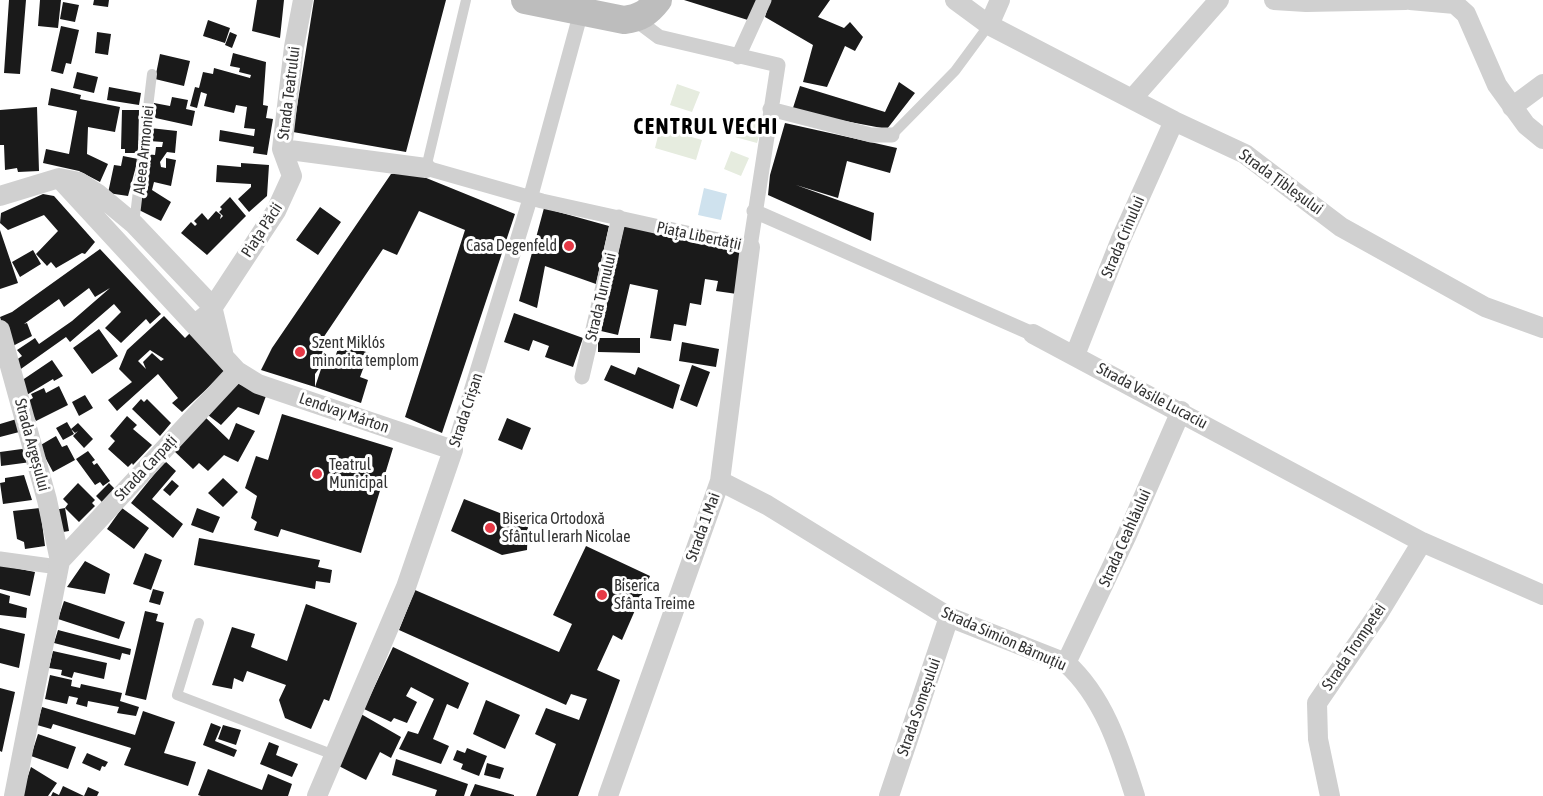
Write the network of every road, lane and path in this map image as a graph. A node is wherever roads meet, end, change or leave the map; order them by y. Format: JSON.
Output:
{"nodes":[{"id":1,"x":303,"y":0,"type":"edge"},
{"id":2,"x":466,"y":0,"type":"edge"},
{"id":3,"x":525,"y":0,"type":"edge"},
{"id":4,"x":658,"y":0,"type":"edge"},
{"id":5,"x":764,"y":0,"type":"edge"},
{"id":6,"x":955,"y":0,"type":"edge"},
{"id":7,"x":1000,"y":0,"type":"edge"},
{"id":8,"x":1219,"y":0,"type":"edge"},
{"id":9,"x":1274,"y":0,"type":"edge"},
{"id":10,"x":1408,"y":0,"type":"edge"},
{"id":11,"x":581,"y":12,"type":"junction"},
{"id":12,"x":635,"y":19,"type":"junction"},
{"id":13,"x":989,"y":25,"type":"junction"},
{"id":14,"x":738,"y":56,"type":"junction"},
{"id":15,"x":152,"y":74,"type":"dead end"},
{"id":16,"x":1543,"y":84,"type":"edge"},
{"id":17,"x":1132,"y":99,"type":"junction"},
{"id":18,"x":1512,"y":107,"type":"junction"},
{"id":19,"x":771,"y":109,"type":"junction"},
{"id":20,"x":1174,"y":121,"type":"junction"},
{"id":21,"x":892,"y":135,"type":"joint"},
{"id":22,"x":1543,"y":139,"type":"edge"},
{"id":23,"x":282,"y":149,"type":"junction"},
{"id":24,"x":426,"y":168,"type":"junction"},
{"id":25,"x":0,"y":196,"type":"edge"},
{"id":26,"x":531,"y":198,"type":"junction"},
{"id":27,"x":93,"y":202,"type":"junction"},
{"id":28,"x":755,"y":212,"type":"junction"},
{"id":29,"x":618,"y":218,"type":"junction"},
{"id":30,"x":134,"y":224,"type":"junction"},
{"id":31,"x":750,"y":247,"type":"junction"},
{"id":32,"x":212,"y":306,"type":"junction"},
{"id":33,"x":193,"y":322,"type":"junction"},
{"id":34,"x":1543,"y":328,"type":"edge"},
{"id":35,"x":0,"y":330,"type":"edge"},
{"id":36,"x":1034,"y":334,"type":"joint"},
{"id":37,"x":223,"y":355,"type":"junction"},
{"id":38,"x":1075,"y":355,"type":"junction"},
{"id":39,"x":237,"y":371,"type":"junction"},
{"id":40,"x":582,"y":377,"type":"dead end"},
{"id":41,"x":1181,"y":411,"type":"junction"},
{"id":42,"x":453,"y":450,"type":"junction"},
{"id":43,"x":720,"y":481,"type":"junction"},
{"id":44,"x":1422,"y":542,"type":"junction"},
{"id":45,"x":0,"y":559,"type":"edge"},
{"id":46,"x":59,"y":564,"type":"junction"},
{"id":47,"x":1543,"y":595,"type":"edge"},
{"id":48,"x":949,"y":617,"type":"junction"},
{"id":49,"x":199,"y":623,"type":"dead end"},
{"id":50,"x":1065,"y":663,"type":"junction"},
{"id":51,"x":334,"y":755,"type":"junction"},
{"id":52,"x":14,"y":796,"type":"edge"},
{"id":53,"x":317,"y":796,"type":"edge"},
{"id":54,"x":608,"y":796,"type":"edge"},
{"id":55,"x":889,"y":796,"type":"edge"},
{"id":56,"x":1135,"y":796,"type":"edge"},
{"id":57,"x":1330,"y":796,"type":"edge"}],
"edges":[{"from":1,"to":23,"type":"street","name":"Strada Teatrului"},
{"from":2,"to":24,"type":"lane"},
{"from":3,"to":11,"type":"main road"},
{"from":4,"to":12,"type":"main road"},
{"from":5,"to":14,"type":"street"},
{"from":6,"to":13,"type":"street","name":"Strada Țibleșului"},
{"from":7,"to":13,"type":"street"},
{"from":8,"to":17,"type":"street"},
{"from":9,"to":10,"type":"street"},
{"from":10,"to":18,"type":"street"},
{"from":11,"to":12,"type":"main road"},
{"from":11,"to":26,"type":"street","name":"Strada Crișan"},
{"from":12,"to":14,"type":"street","name":"Piața Libertății"},
{"from":13,"to":17,"type":"street","name":"Strada Țibleșului"},
{"from":13,"to":21,"type":"lane"},
{"from":14,"to":19,"type":"street","name":"Piața Libertății"},
{"from":15,"to":30,"type":"lane","name":"Aleea Armoniei"},
{"from":16,"to":18,"type":"street"},
{"from":17,"to":20,"type":"street","name":"Strada Țibleșului"},
{"from":18,"to":22,"type":"street"},
{"from":19,"to":21,"type":"street"},
{"from":19,"to":28,"type":"street","name":"Piața Libertății"},
{"from":20,"to":34,"type":"street","name":"Strada Țibleșului"},
{"from":20,"to":38,"type":"street","name":"Strada Crinului"},
{"from":23,"to":24,"type":"street","name":"Strada Teatrului"},
{"from":23,"to":32,"type":"street","name":"Piața Păcii"},
{"from":24,"to":26,"type":"street","name":"Piața Libertății"},
{"from":25,"to":27,"type":"street"},
{"from":26,"to":29,"type":"street","name":"Piața Libertății"},
{"from":26,"to":42,"type":"street","name":"Strada Crișan"},
{"from":27,"to":30,"type":"street"},
{"from":27,"to":33,"type":"street"},
{"from":28,"to":31,"type":"street","name":"Piața Libertății"},
{"from":28,"to":36,"type":"street","name":"Strada Vasile Lucaciu"},
{"from":29,"to":31,"type":"street","name":"Piața Libertății"},
{"from":29,"to":40,"type":"street","name":"Strada Turnului"},
{"from":30,"to":32,"type":"street"},
{"from":31,"to":43,"type":"street","name":"Strada 1 Mai"},
{"from":32,"to":33,"type":"street","name":"Piața Păcii"},
{"from":32,"to":37,"type":"street"},
{"from":33,"to":37,"type":"street"},
{"from":35,"to":46,"type":"street","name":"Strada Argeșului"},
{"from":36,"to":38,"type":"street","name":"Strada Vasile Lucaciu"},
{"from":37,"to":39,"type":"street","name":"Lendvay Márton"},
{"from":38,"to":41,"type":"street","name":"Strada Vasile Lucaciu"},
{"from":39,"to":42,"type":"street","name":"Lendvay Márton"},
{"from":39,"to":46,"type":"street","name":"Strada Carpați"},
{"from":41,"to":44,"type":"street","name":"Strada Vasile Lucaciu"},
{"from":41,"to":50,"type":"street","name":"Strada Ceahlăului"},
{"from":42,"to":51,"type":"street","name":"Strada Crișan"},
{"from":43,"to":48,"type":"street","name":"Strada Simion Bărnuțiu"},
{"from":43,"to":54,"type":"street","name":"Strada 1 Mai"},
{"from":44,"to":47,"type":"street","name":"Strada Vasile Lucaciu"},
{"from":44,"to":57,"type":"street","name":"Strada Trompetei"},
{"from":45,"to":46,"type":"street"},
{"from":46,"to":52,"type":"street"},
{"from":48,"to":50,"type":"street","name":"Strada Simion Bărnuțiu"},
{"from":48,"to":55,"type":"street","name":"Strada Someșului"},
{"from":49,"to":51,"type":"lane"},
{"from":50,"to":56,"type":"street","name":"Strada Simion Bărnuțiu"},
{"from":51,"to":53,"type":"street","name":"Strada Crișan"}]}
